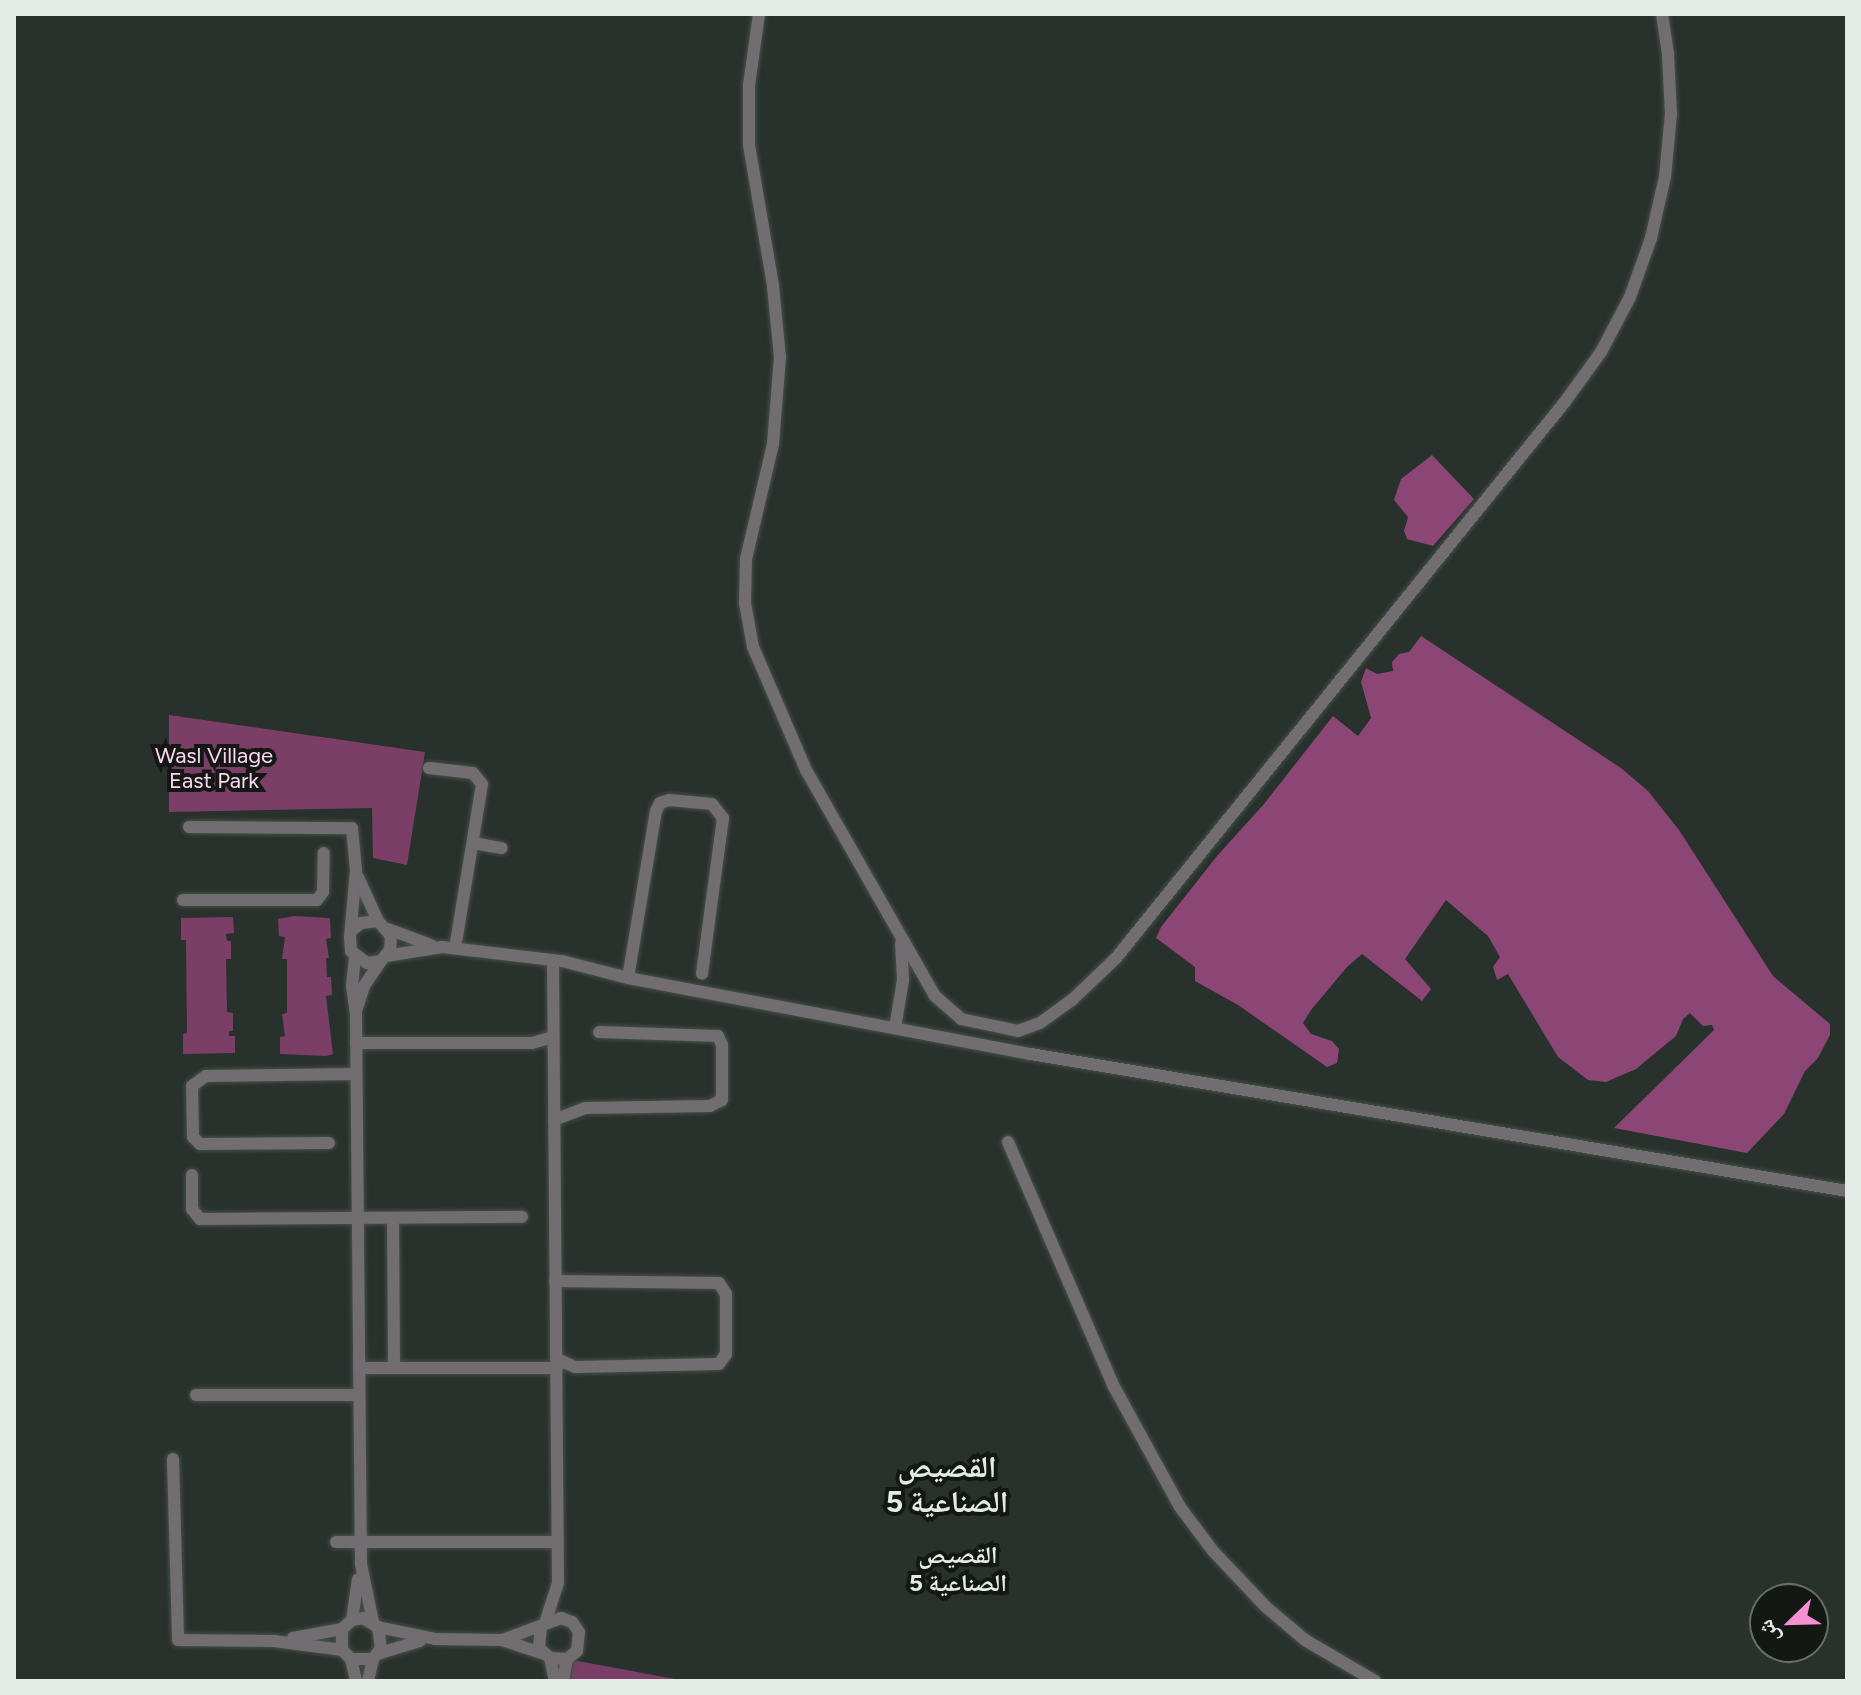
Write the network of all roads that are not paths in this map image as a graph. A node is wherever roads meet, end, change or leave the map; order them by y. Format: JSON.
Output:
{"nodes":[{"id":1,"x":759,"y":14,"type":"edge"},
{"id":2,"x":1662,"y":14,"type":"edge"},
{"id":3,"x":429,"y":768,"type":"dead end"},
{"id":4,"x":189,"y":827,"type":"dead end"},
{"id":5,"x":473,"y":843,"type":"junction"},
{"id":6,"x":502,"y":848,"type":"dead end"},
{"id":7,"x":324,"y":853,"type":"dead end"},
{"id":8,"x":356,"y":870,"type":"junction"},
{"id":9,"x":183,"y":900,"type":"dead end"},
{"id":10,"x":383,"y":925,"type":"junction"},
{"id":11,"x":352,"y":930,"type":"junction"},
{"id":12,"x":898,"y":932,"type":"junction"},
{"id":13,"x":448,"y":948,"type":"junction"},
{"id":14,"x":355,"y":957,"type":"junction"},
{"id":15,"x":384,"y":958,"type":"junction"},
{"id":16,"x":557,"y":960,"type":"junction"},
{"id":17,"x":702,"y":974,"type":"dead end"},
{"id":18,"x":628,"y":978,"type":"junction"},
{"id":19,"x":356,"y":1015,"type":"junction"},
{"id":20,"x":895,"y":1028,"type":"junction"},
{"id":21,"x":599,"y":1032,"type":"dead end"},
{"id":22,"x":553,"y":1037,"type":"junction"},
{"id":23,"x":356,"y":1043,"type":"junction"},
{"id":24,"x":356,"y":1074,"type":"junction"},
{"id":25,"x":554,"y":1120,"type":"junction"},
{"id":26,"x":1008,"y":1142,"type":"dead end"},
{"id":27,"x":329,"y":1143,"type":"dead end"},
{"id":28,"x":192,"y":1175,"type":"dead end"},
{"id":29,"x":1847,"y":1191,"type":"edge"},
{"id":30,"x":522,"y":1217,"type":"dead end"},
{"id":31,"x":393,"y":1218,"type":"junction"},
{"id":32,"x":358,"y":1219,"type":"junction"},
{"id":33,"x":555,"y":1281,"type":"junction"},
{"id":34,"x":557,"y":1364,"type":"junction"},
{"id":35,"x":359,"y":1368,"type":"junction"},
{"id":36,"x":394,"y":1368,"type":"junction"},
{"id":37,"x":196,"y":1395,"type":"dead end"},
{"id":38,"x":359,"y":1395,"type":"junction"},
{"id":39,"x":173,"y":1459,"type":"dead end"},
{"id":40,"x":336,"y":1542,"type":"dead end"},
{"id":41,"x":361,"y":1542,"type":"junction"},
{"id":42,"x":557,"y":1542,"type":"junction"},
{"id":43,"x":361,"y":1564,"type":"junction"},
{"id":44,"x":558,"y":1583,"type":"junction"},
{"id":45,"x":572,"y":1622,"type":"junction"},
{"id":46,"x":347,"y":1625,"type":"junction"},
{"id":47,"x":376,"y":1625,"type":"junction"},
{"id":48,"x":543,"y":1625,"type":"junction"},
{"id":49,"x":435,"y":1639,"type":"junction"},
{"id":50,"x":502,"y":1640,"type":"junction"},
{"id":51,"x":274,"y":1641,"type":"junction"},
{"id":52,"x":346,"y":1655,"type":"junction"},
{"id":53,"x":375,"y":1656,"type":"junction"},
{"id":54,"x":547,"y":1656,"type":"junction"},
{"id":55,"x":567,"y":1659,"type":"junction"},
{"id":56,"x":356,"y":1681,"type":"edge"},
{"id":57,"x":368,"y":1681,"type":"edge"},
{"id":58,"x":555,"y":1681,"type":"edge"},
{"id":59,"x":563,"y":1681,"type":"edge"},
{"id":60,"x":1375,"y":1681,"type":"edge"}],
"edges":[{"from":1,"to":12,"type":"street"},
{"from":2,"to":12,"type":"street"},
{"from":3,"to":5,"type":"street"},
{"from":4,"to":8,"type":"street"},
{"from":5,"to":6,"type":"street"},
{"from":5,"to":13,"type":"street"},
{"from":7,"to":9,"type":"street"},
{"from":8,"to":10,"type":"street"},
{"from":8,"to":11,"type":"street"},
{"from":10,"to":11,"type":"street"},
{"from":10,"to":13,"type":"street"},
{"from":10,"to":15,"type":"street"},
{"from":11,"to":14,"type":"street"},
{"from":12,"to":20,"type":"street"},
{"from":13,"to":15,"type":"street"},
{"from":13,"to":16,"type":"street"},
{"from":14,"to":15,"type":"street"},
{"from":14,"to":19,"type":"street"},
{"from":15,"to":19,"type":"street"},
{"from":16,"to":18,"type":"street"},
{"from":16,"to":22,"type":"street"},
{"from":17,"to":18,"type":"street"},
{"from":18,"to":20,"type":"street"},
{"from":19,"to":23,"type":"street"},
{"from":20,"to":29,"type":"street"},
{"from":21,"to":25,"type":"street"},
{"from":22,"to":23,"type":"street"},
{"from":22,"to":25,"type":"street"},
{"from":23,"to":24,"type":"street"},
{"from":24,"to":27,"type":"street"},
{"from":24,"to":32,"type":"street"},
{"from":25,"to":33,"type":"street"},
{"from":26,"to":60,"type":"street"},
{"from":28,"to":32,"type":"street"},
{"from":30,"to":31,"type":"street"},
{"from":31,"to":32,"type":"street"},
{"from":31,"to":36,"type":"street"},
{"from":32,"to":35,"type":"street"},
{"from":33,"to":34,"type":"street"},
{"from":33,"to":34,"type":"street"},
{"from":34,"to":36,"type":"street"},
{"from":34,"to":42,"type":"street"},
{"from":35,"to":36,"type":"street"},
{"from":35,"to":38,"type":"street"},
{"from":37,"to":38,"type":"street"},
{"from":38,"to":41,"type":"street"},
{"from":39,"to":51,"type":"street"},
{"from":40,"to":41,"type":"street"},
{"from":41,"to":42,"type":"street"},
{"from":41,"to":43,"type":"street"},
{"from":42,"to":44,"type":"street"},
{"from":43,"to":46,"type":"street"},
{"from":43,"to":47,"type":"street"},
{"from":44,"to":45,"type":"street"},
{"from":44,"to":48,"type":"street"},
{"from":45,"to":48,"type":"street"},
{"from":45,"to":55,"type":"street"},
{"from":46,"to":47,"type":"street"},
{"from":46,"to":51,"type":"street"},
{"from":46,"to":52,"type":"street"},
{"from":47,"to":49,"type":"street"},
{"from":47,"to":53,"type":"street"},
{"from":48,"to":50,"type":"street"},
{"from":48,"to":54,"type":"street"},
{"from":49,"to":50,"type":"street"},
{"from":49,"to":53,"type":"street"},
{"from":50,"to":54,"type":"street"},
{"from":51,"to":52,"type":"street"},
{"from":52,"to":53,"type":"street"},
{"from":52,"to":56,"type":"street"},
{"from":53,"to":57,"type":"street"},
{"from":54,"to":55,"type":"street"},
{"from":54,"to":58,"type":"street"},
{"from":55,"to":59,"type":"street"}]}
